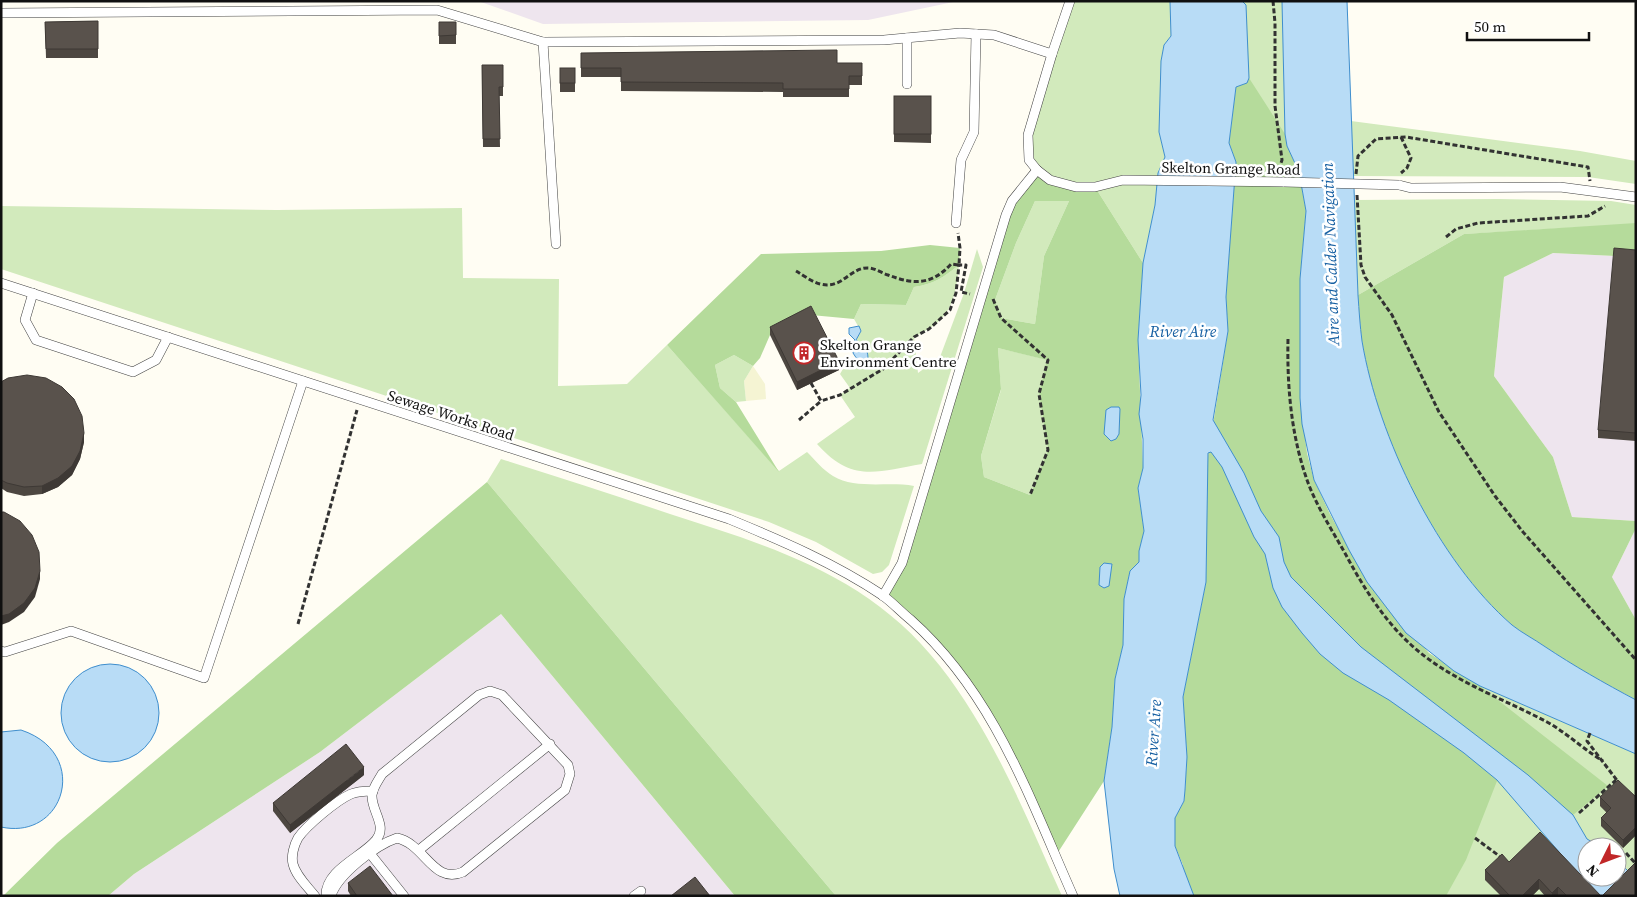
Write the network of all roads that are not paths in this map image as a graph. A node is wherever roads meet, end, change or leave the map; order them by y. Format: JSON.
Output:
{"nodes":[{"id":1,"x":1070,"y":1,"type":"edge"},
{"id":2,"x":1,"y":13,"type":"edge"},
{"id":3,"x":976,"y":34,"type":"junction"},
{"id":4,"x":907,"y":38,"type":"junction"},
{"id":5,"x":542,"y":42,"type":"junction"},
{"id":6,"x":1052,"y":54,"type":"junction"},
{"id":7,"x":908,"y":84,"type":"dead end"},
{"id":8,"x":1036,"y":170,"type":"junction"},
{"id":9,"x":1632,"y":196,"type":"edge"},
{"id":10,"x":956,"y":223,"type":"road end"},
{"id":11,"x":556,"y":244,"type":"dead end"},
{"id":12,"x":1,"y":283,"type":"edge"},
{"id":13,"x":33,"y":293,"type":"junction"},
{"id":14,"x":168,"y":337,"type":"junction"},
{"id":15,"x":303,"y":381,"type":"junction"},
{"id":16,"x":884,"y":596,"type":"junction"},
{"id":17,"x":1,"y":651,"type":"edge"},
{"id":18,"x":550,"y":744,"type":"junction"},
{"id":19,"x":373,"y":791,"type":"junction"},
{"id":20,"x":419,"y":850,"type":"junction"},
{"id":21,"x":368,"y":851,"type":"junction"},
{"id":22,"x":315,"y":896,"type":"edge"},
{"id":23,"x":326,"y":896,"type":"edge"},
{"id":24,"x":331,"y":896,"type":"edge"},
{"id":25,"x":404,"y":896,"type":"edge"},
{"id":26,"x":1072,"y":896,"type":"edge"}],
"edges":[{"from":1,"to":6,"type":"lane"},
{"from":2,"to":5,"type":"lane"},
{"from":3,"to":4,"type":"lane"},
{"from":3,"to":6,"type":"lane"},
{"from":3,"to":10,"type":"lane"},
{"from":4,"to":5,"type":"lane"},
{"from":4,"to":7,"type":"lane"},
{"from":5,"to":11,"type":"lane"},
{"from":6,"to":8,"type":"lane"},
{"from":8,"to":9,"type":"lane","name":"Skelton Grange Road","bridge":true},
{"from":8,"to":16,"type":"lane"},
{"from":12,"to":13,"type":"lane","name":"Sewage Works Road"},
{"from":13,"to":14,"type":"lane","name":"Sewage Works Road"},
{"from":13,"to":14,"type":"lane"},
{"from":14,"to":15,"type":"lane","name":"Sewage Works Road"},
{"from":15,"to":16,"type":"lane","name":"Sewage Works Road"},
{"from":15,"to":17,"type":"lane"},
{"from":16,"to":26,"type":"lane","name":"Sewage Works Road"},
{"from":18,"to":19,"type":"lane"},
{"from":18,"to":20,"type":"lane"},
{"from":18,"to":20,"type":"lane"},
{"from":19,"to":21,"type":"lane"},
{"from":19,"to":22,"type":"lane"},
{"from":20,"to":21,"type":"lane"},
{"from":21,"to":23,"type":"lane"},
{"from":21,"to":24,"type":"lane"},
{"from":21,"to":25,"type":"lane"}]}
